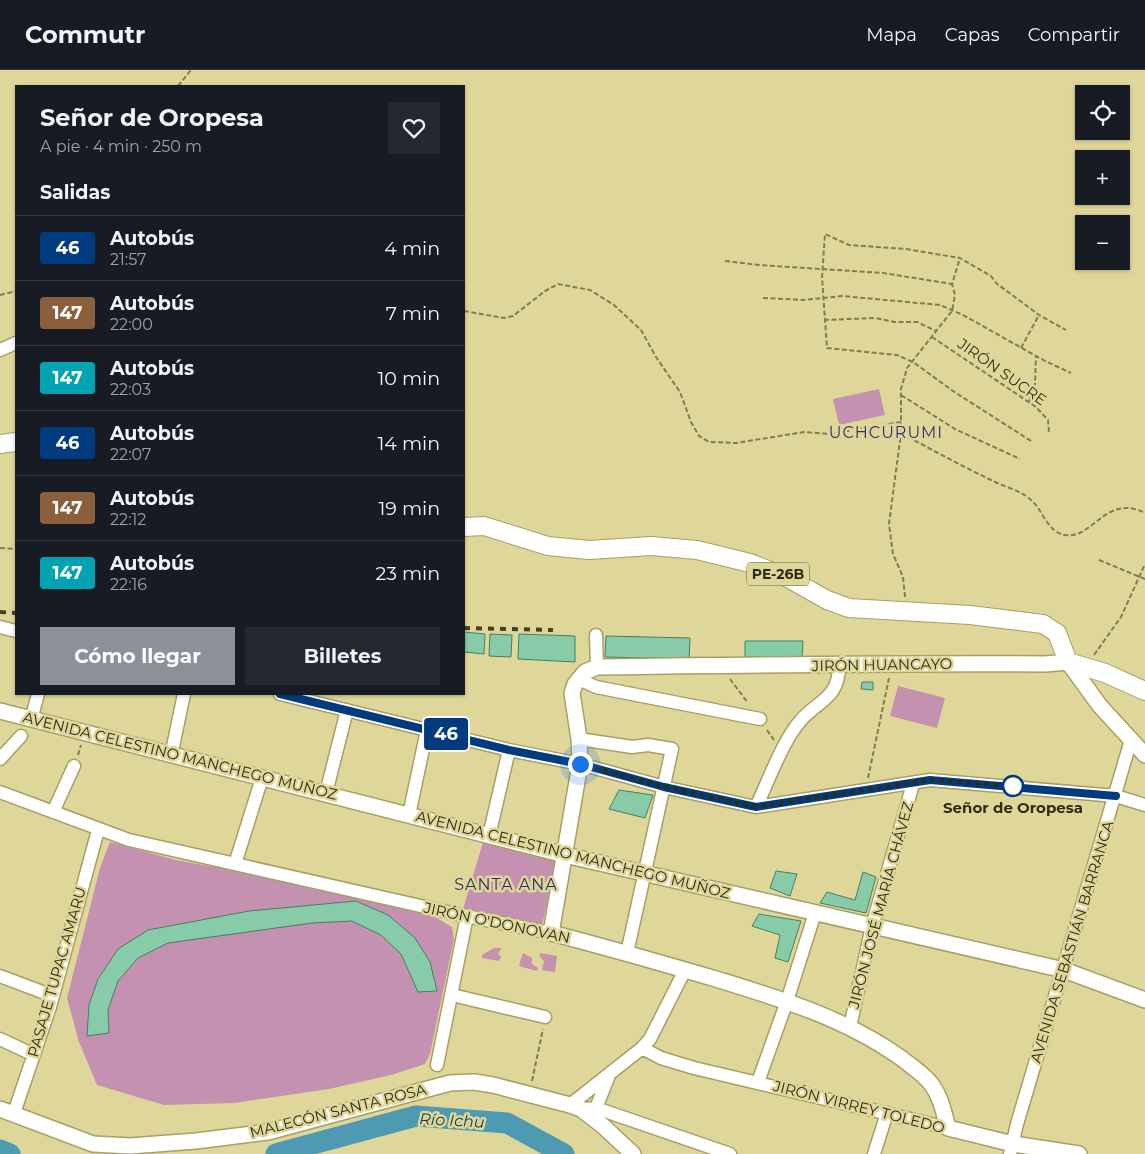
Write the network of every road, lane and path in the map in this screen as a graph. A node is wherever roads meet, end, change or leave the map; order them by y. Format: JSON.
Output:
{"nodes":[{"id":1,"x":191,"y":70,"type":"edge"},
{"id":2,"x":179,"y":85,"type":"edge"},
{"id":3,"x":960,"y":258,"type":"junction"},
{"id":4,"x":725,"y":261,"type":"dead end"},
{"id":5,"x":823,"y":269,"type":"junction"},
{"id":6,"x":952,"y":284,"type":"junction"},
{"id":7,"x":15,"y":292,"type":"edge"},
{"id":8,"x":0,"y":295,"type":"edge"},
{"id":9,"x":763,"y":298,"type":"dead end"},
{"id":10,"x":823,"y":298,"type":"junction"},
{"id":11,"x":465,"y":311,"type":"edge"},
{"id":12,"x":952,"y":311,"type":"junction"},
{"id":13,"x":1039,"y":315,"type":"junction"},
{"id":14,"x":824,"y":320,"type":"junction"},
{"id":15,"x":1066,"y":330,"type":"dead end"},
{"id":16,"x":936,"y":331,"type":"junction"},
{"id":17,"x":932,"y":337,"type":"junction"},
{"id":18,"x":15,"y":343,"type":"edge"},
{"id":19,"x":1021,"y":348,"type":"junction"},
{"id":20,"x":0,"y":350,"type":"edge"},
{"id":21,"x":1036,"y":356,"type":"junction"},
{"id":22,"x":913,"y":362,"type":"junction"},
{"id":23,"x":1071,"y":373,"type":"dead end"},
{"id":24,"x":901,"y":394,"type":"junction"},
{"id":25,"x":1029,"y":402,"type":"junction"},
{"id":26,"x":901,"y":422,"type":"junction"},
{"id":27,"x":1050,"y":432,"type":"dead end"},
{"id":28,"x":901,"y":434,"type":"junction"},
{"id":29,"x":1031,"y":441,"type":"dead end"},
{"id":30,"x":15,"y":442,"type":"edge"},
{"id":31,"x":0,"y":444,"type":"edge"},
{"id":32,"x":1020,"y":459,"type":"dead end"},
{"id":33,"x":1145,"y":513,"type":"edge"},
{"id":34,"x":465,"y":527,"type":"edge"},
{"id":35,"x":0,"y":548,"type":"edge"},
{"id":36,"x":15,"y":549,"type":"edge"},
{"id":37,"x":1099,"y":560,"type":"dead end"},
{"id":38,"x":1145,"y":564,"type":"edge"},
{"id":39,"x":1139,"y":576,"type":"junction"},
{"id":40,"x":1145,"y":579,"type":"edge"},
{"id":41,"x":905,"y":611,"type":"junction"},
{"id":42,"x":0,"y":627,"type":"edge"},
{"id":43,"x":15,"y":631,"type":"edge"},
{"id":44,"x":596,"y":635,"type":"dead end"},
{"id":45,"x":1068,"y":662,"type":"junction"},
{"id":46,"x":892,"y":663,"type":"junction"},
{"id":47,"x":839,"y":666,"type":"junction"},
{"id":48,"x":596,"y":667,"type":"junction"},
{"id":49,"x":1088,"y":668,"type":"junction"},
{"id":50,"x":579,"y":679,"type":"junction"},
{"id":51,"x":1145,"y":691,"type":"edge"},
{"id":52,"x":38,"y":695,"type":"edge"},
{"id":53,"x":184,"y":695,"type":"edge"},
{"id":54,"x":284,"y":695,"type":"edge"},
{"id":55,"x":347,"y":710,"type":"junction"},
{"id":56,"x":0,"y":711,"type":"edge"},
{"id":57,"x":760,"y":719,"type":"dead end"},
{"id":58,"x":31,"y":720,"type":"junction"},
{"id":59,"x":428,"y":730,"type":"junction"},
{"id":60,"x":85,"y":734,"type":"junction"},
{"id":61,"x":22,"y":736,"type":"dead end"},
{"id":62,"x":579,"y":739,"type":"junction"},
{"id":63,"x":1131,"y":740,"type":"junction"},
{"id":64,"x":509,"y":750,"type":"junction"},
{"id":65,"x":1145,"y":755,"type":"edge"},
{"id":66,"x":172,"y":756,"type":"junction"},
{"id":67,"x":0,"y":759,"type":"edge"},
{"id":68,"x":580,"y":764,"type":"junction"},
{"id":69,"x":74,"y":766,"type":"joint"},
{"id":70,"x":262,"y":778,"type":"junction"},
{"id":71,"x":913,"y":784,"type":"junction"},
{"id":72,"x":664,"y":787,"type":"junction"},
{"id":73,"x":865,"y":791,"type":"junction"},
{"id":74,"x":0,"y":792,"type":"edge"},
{"id":75,"x":326,"y":793,"type":"junction"},
{"id":76,"x":1116,"y":796,"type":"junction"},
{"id":77,"x":1145,"y":805,"type":"edge"},
{"id":78,"x":756,"y":807,"type":"junction"},
{"id":79,"x":53,"y":812,"type":"junction"},
{"id":80,"x":409,"y":814,"type":"junction"},
{"id":81,"x":98,"y":830,"type":"junction"},
{"id":82,"x":489,"y":836,"type":"junction"},
{"id":83,"x":565,"y":855,"type":"junction"},
{"id":84,"x":235,"y":864,"type":"junction"},
{"id":85,"x":644,"y":874,"type":"junction"},
{"id":86,"x":815,"y":913,"type":"junction"},
{"id":87,"x":467,"y":916,"type":"junction"},
{"id":88,"x":872,"y":926,"type":"junction"},
{"id":89,"x":551,"y":933,"type":"junction"},
{"id":90,"x":627,"y":953,"type":"junction"},
{"id":91,"x":686,"y":970,"type":"junction"},
{"id":92,"x":1064,"y":970,"type":"junction"},
{"id":93,"x":0,"y":976,"type":"edge"},
{"id":94,"x":452,"y":995,"type":"junction"},
{"id":95,"x":53,"y":996,"type":"junction"},
{"id":96,"x":787,"y":1000,"type":"junction"},
{"id":97,"x":1145,"y":1000,"type":"edge"},
{"id":98,"x":545,"y":1017,"type":"joint"},
{"id":99,"x":850,"y":1027,"type":"junction"},
{"id":100,"x":0,"y":1039,"type":"edge"},
{"id":101,"x":642,"y":1048,"type":"junction"},
{"id":102,"x":34,"y":1055,"type":"junction"},
{"id":103,"x":438,"y":1065,"type":"dead end"},
{"id":104,"x":611,"y":1073,"type":"junction"},
{"id":105,"x":758,"y":1082,"type":"junction"},
{"id":106,"x":530,"y":1094,"type":"junction"},
{"id":107,"x":582,"y":1107,"type":"junction"},
{"id":108,"x":7,"y":1111,"type":"edge"},
{"id":109,"x":887,"y":1113,"type":"junction"},
{"id":110,"x":948,"y":1128,"type":"junction"},
{"id":111,"x":1012,"y":1149,"type":"edge"},
{"id":112,"x":633,"y":1154,"type":"edge"},
{"id":113,"x":730,"y":1154,"type":"edge"},
{"id":114,"x":874,"y":1154,"type":"edge"},
{"id":115,"x":1079,"y":1154,"type":"edge"}],
"edges":[{"from":1,"to":2,"type":"path"},
{"from":3,"to":5,"type":"path"},
{"from":3,"to":6,"type":"path"},
{"from":3,"to":13,"type":"path"},
{"from":4,"to":5,"type":"path"},
{"from":5,"to":6,"type":"path"},
{"from":5,"to":10,"type":"path"},
{"from":6,"to":12,"type":"path"},
{"from":7,"to":8,"type":"path"},
{"from":9,"to":10,"type":"path"},
{"from":10,"to":12,"type":"path"},
{"from":10,"to":14,"type":"path"},
{"from":11,"to":26,"type":"path"},
{"from":12,"to":16,"type":"path"},
{"from":12,"to":19,"type":"path"},
{"from":13,"to":15,"type":"path"},
{"from":13,"to":19,"type":"path"},
{"from":14,"to":16,"type":"path"},
{"from":14,"to":22,"type":"path"},
{"from":16,"to":17,"type":"path"},
{"from":17,"to":22,"type":"path"},
{"from":17,"to":25,"type":"path","name":"JIRÓN SUCRE"},
{"from":18,"to":20,"type":"street"},
{"from":19,"to":21,"type":"path"},
{"from":21,"to":23,"type":"path"},
{"from":21,"to":25,"type":"path"},
{"from":22,"to":24,"type":"path"},
{"from":22,"to":29,"type":"path"},
{"from":24,"to":26,"type":"path"},
{"from":24,"to":32,"type":"path"},
{"from":25,"to":27,"type":"path","name":"JIRÓN SUCRE"},
{"from":26,"to":28,"type":"path"},
{"from":28,"to":33,"type":"path"},
{"from":28,"to":41,"type":"path"},
{"from":30,"to":31,"type":"highway"},
{"from":34,"to":41,"type":"highway","number":"PE-26B"},
{"from":35,"to":36,"type":"path"},
{"from":37,"to":39,"type":"path"},
{"from":38,"to":39,"type":"path"},
{"from":39,"to":40,"type":"path"},
{"from":39,"to":49,"type":"path"},
{"from":41,"to":45,"type":"highway","number":"PE-26B"},
{"from":42,"to":43,"type":"street"},
{"from":44,"to":48,"type":"street"},
{"from":45,"to":46,"type":"main road","name":"JIRÓN HUANCAYO"},
{"from":45,"to":49,"type":"highway"},
{"from":45,"to":63,"type":"main road","number":"PE-26B"},
{"from":46,"to":47,"type":"main road","name":"JIRÓN HUANCAYO"},
{"from":46,"to":73,"type":"path"},
{"from":47,"to":48,"type":"main road","name":"JIRÓN HUANCAYO"},
{"from":47,"to":78,"type":"street"},
{"from":48,"to":50,"type":"main road"},
{"from":49,"to":51,"type":"highway"},
{"from":50,"to":57,"type":"street"},
{"from":50,"to":62,"type":"main road"},
{"from":52,"to":58,"type":"street"},
{"from":53,"to":66,"type":"street"},
{"from":54,"to":55,"type":"street"},
{"from":55,"to":59,"type":"street"},
{"from":55,"to":75,"type":"street"},
{"from":56,"to":58,"type":"main road","name":"AVENIDA CELESTINO MANCHEGO MUÑOZ"},
{"from":58,"to":60,"type":"main road","name":"AVENIDA CELESTINO MANCHEGO MUÑOZ"},
{"from":59,"to":64,"type":"street"},
{"from":59,"to":80,"type":"street"},
{"from":60,"to":66,"type":"main road","name":"AVENIDA CELESTINO MANCHEGO MUÑOZ"},
{"from":60,"to":69,"type":"path"},
{"from":61,"to":67,"type":"street"},
{"from":62,"to":68,"type":"main road"},
{"from":62,"to":72,"type":"street"},
{"from":63,"to":65,"type":"main road","number":"PE-26B"},
{"from":63,"to":76,"type":"street","name":"AVENIDA SEBASTIÁN BARRANCA"},
{"from":64,"to":68,"type":"street"},
{"from":64,"to":82,"type":"street"},
{"from":66,"to":70,"type":"main road","name":"AVENIDA CELESTINO MANCHEGO MUÑOZ"},
{"from":68,"to":72,"type":"street"},
{"from":68,"to":83,"type":"main road"},
{"from":69,"to":79,"type":"street"},
{"from":70,"to":75,"type":"main road","name":"AVENIDA CELESTINO MANCHEGO MUÑOZ"},
{"from":70,"to":84,"type":"street"},
{"from":71,"to":73,"type":"street"},
{"from":71,"to":76,"type":"street"},
{"from":71,"to":88,"type":"street","name":"JIRÓN JOSÉ MARÍA CHÁVEZ"},
{"from":72,"to":78,"type":"street"},
{"from":72,"to":85,"type":"street"},
{"from":73,"to":78,"type":"street"},
{"from":74,"to":79,"type":"street","name":"JIRÓN O'DONOVAN"},
{"from":75,"to":80,"type":"main road","name":"AVENIDA CELESTINO MANCHEGO MUÑOZ"},
{"from":76,"to":77,"type":"street"},
{"from":76,"to":92,"type":"street","name":"AVENIDA SEBASTIÁN BARRANCA"},
{"from":79,"to":81,"type":"street","name":"JIRÓN O'DONOVAN"},
{"from":80,"to":82,"type":"main road","name":"AVENIDA CELESTINO MANCHEGO MUÑOZ"},
{"from":81,"to":84,"type":"street","name":"JIRÓN O'DONOVAN"},
{"from":81,"to":95,"type":"street","name":"PASAJE TUPAC AMARU"},
{"from":82,"to":83,"type":"main road","name":"AVENIDA CELESTINO MANCHEGO MUÑOZ"},
{"from":83,"to":85,"type":"main road","name":"AVENIDA CELESTINO MANCHEGO MUÑOZ"},
{"from":83,"to":89,"type":"main road"},
{"from":84,"to":87,"type":"street","name":"JIRÓN O'DONOVAN"},
{"from":85,"to":86,"type":"main road","name":"AVENIDA CELESTINO MANCHEGO MUÑOZ"},
{"from":85,"to":90,"type":"street"},
{"from":86,"to":88,"type":"main road","name":"AVENIDA CELESTINO MANCHEGO MUÑOZ"},
{"from":86,"to":96,"type":"street"},
{"from":87,"to":89,"type":"street","name":"JIRÓN O'DONOVAN"},
{"from":87,"to":94,"type":"street"},
{"from":88,"to":92,"type":"main road","name":"AVENIDA CELESTINO MANCHEGO MUÑOZ"},
{"from":88,"to":99,"type":"street","name":"JIRÓN JOSÉ MARÍA CHÁVEZ"},
{"from":89,"to":90,"type":"main road","name":"JIRÓN O'DONOVAN"},
{"from":90,"to":91,"type":"main road","name":"JIRÓN O'DONOVAN"},
{"from":91,"to":96,"type":"main road","name":"JIRÓN O'DONOVAN"},
{"from":91,"to":101,"type":"street"},
{"from":92,"to":97,"type":"main road","name":"AVENIDA CELESTINO MANCHEGO MUÑOZ"},
{"from":92,"to":111,"type":"street","name":"AVENIDA SEBASTIÁN BARRANCA"},
{"from":93,"to":95,"type":"street"},
{"from":94,"to":98,"type":"street"},
{"from":94,"to":103,"type":"street"},
{"from":95,"to":102,"type":"street","name":"PASAJE TUPAC AMARU"},
{"from":96,"to":99,"type":"main road","name":"JIRÓN O'DONOVAN"},
{"from":96,"to":105,"type":"street"},
{"from":98,"to":106,"type":"path"},
{"from":99,"to":110,"type":"main road","name":"JIRÓN O'DONOVAN"},
{"from":100,"to":102,"type":"street"},
{"from":101,"to":104,"type":"street"},
{"from":101,"to":105,"type":"street","name":"JIRÓN VIRREY TOLEDO"},
{"from":102,"to":108,"type":"street","name":"PASAJE TUPAC AMARU"},
{"from":104,"to":107,"type":"street"},
{"from":104,"to":107,"type":"street"},
{"from":105,"to":109,"type":"street","name":"JIRÓN VIRREY TOLEDO"},
{"from":106,"to":107,"type":"main road","name":"MALECÓN SANTA ROSA"},
{"from":106,"to":108,"type":"main road","name":"MALECÓN SANTA ROSA"},
{"from":107,"to":112,"type":"main road","name":"MALECÓN SANTA ROSA"},
{"from":107,"to":113,"type":"street"},
{"from":109,"to":110,"type":"street","name":"JIRÓN VIRREY TOLEDO"},
{"from":109,"to":114,"type":"street"},
{"from":110,"to":111,"type":"main road","name":"JIRÓN VIRREY TOLEDO"},
{"from":111,"to":115,"type":"main road","name":"JIRÓN VIRREY TOLEDO"}]}
